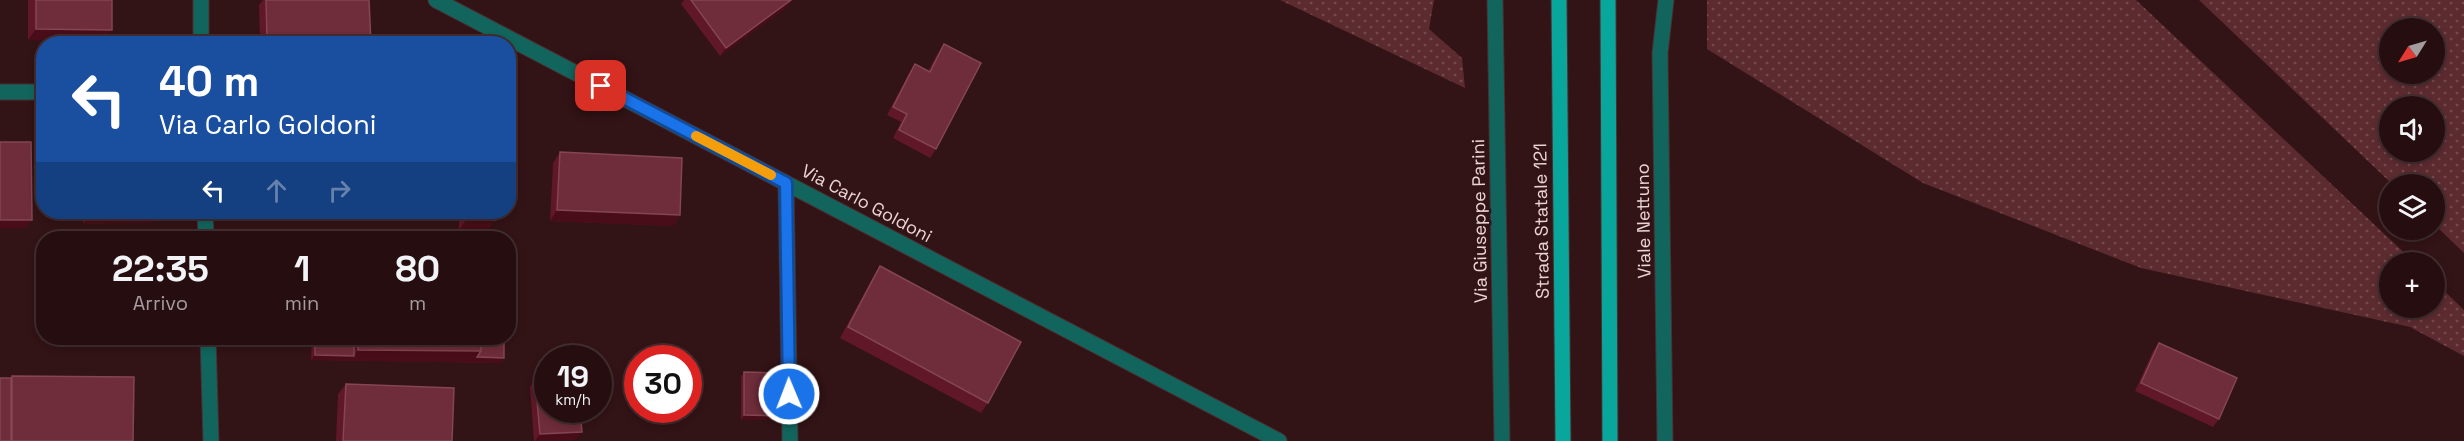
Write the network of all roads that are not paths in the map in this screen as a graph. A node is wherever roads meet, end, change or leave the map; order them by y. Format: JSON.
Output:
{"nodes":[{"id":1,"x":201,"y":0,"type":"edge"},
{"id":2,"x":436,"y":0,"type":"edge"},
{"id":3,"x":1495,"y":0,"type":"edge"},
{"id":4,"x":1559,"y":0,"type":"edge"},
{"id":5,"x":1608,"y":0,"type":"edge"},
{"id":6,"x":1666,"y":0,"type":"edge"},
{"id":7,"x":201,"y":36,"type":"edge"},
{"id":8,"x":505,"y":36,"type":"edge"},
{"id":9,"x":516,"y":42,"type":"edge"},
{"id":10,"x":0,"y":92,"type":"edge"},
{"id":11,"x":36,"y":92,"type":"edge"},
{"id":12,"x":786,"y":183,"type":"junction"},
{"id":13,"x":208,"y":345,"type":"edge"},
{"id":14,"x":211,"y":441,"type":"edge"},
{"id":15,"x":790,"y":441,"type":"edge"},
{"id":16,"x":1279,"y":441,"type":"edge"},
{"id":17,"x":1502,"y":441,"type":"edge"},
{"id":18,"x":1563,"y":441,"type":"edge"},
{"id":19,"x":1610,"y":441,"type":"edge"},
{"id":20,"x":1665,"y":441,"type":"edge"}],
"edges":[{"from":1,"to":7,"type":"street"},
{"from":2,"to":8,"type":"street","name":"Via Carlo Goldoni"},
{"from":3,"to":17,"type":"street","name":"Via Giuseppe Parini"},
{"from":4,"to":18,"type":"main road","name":"Strada Statale 121"},
{"from":5,"to":19,"type":"main road"},
{"from":6,"to":20,"type":"street","name":"Viale Nettuno"},
{"from":9,"to":12,"type":"street","name":"Via Carlo Goldoni"},
{"from":10,"to":11,"type":"street"},
{"from":12,"to":15,"type":"street"},
{"from":12,"to":16,"type":"street","name":"Via Carlo Goldoni"},
{"from":13,"to":14,"type":"street"}]}
